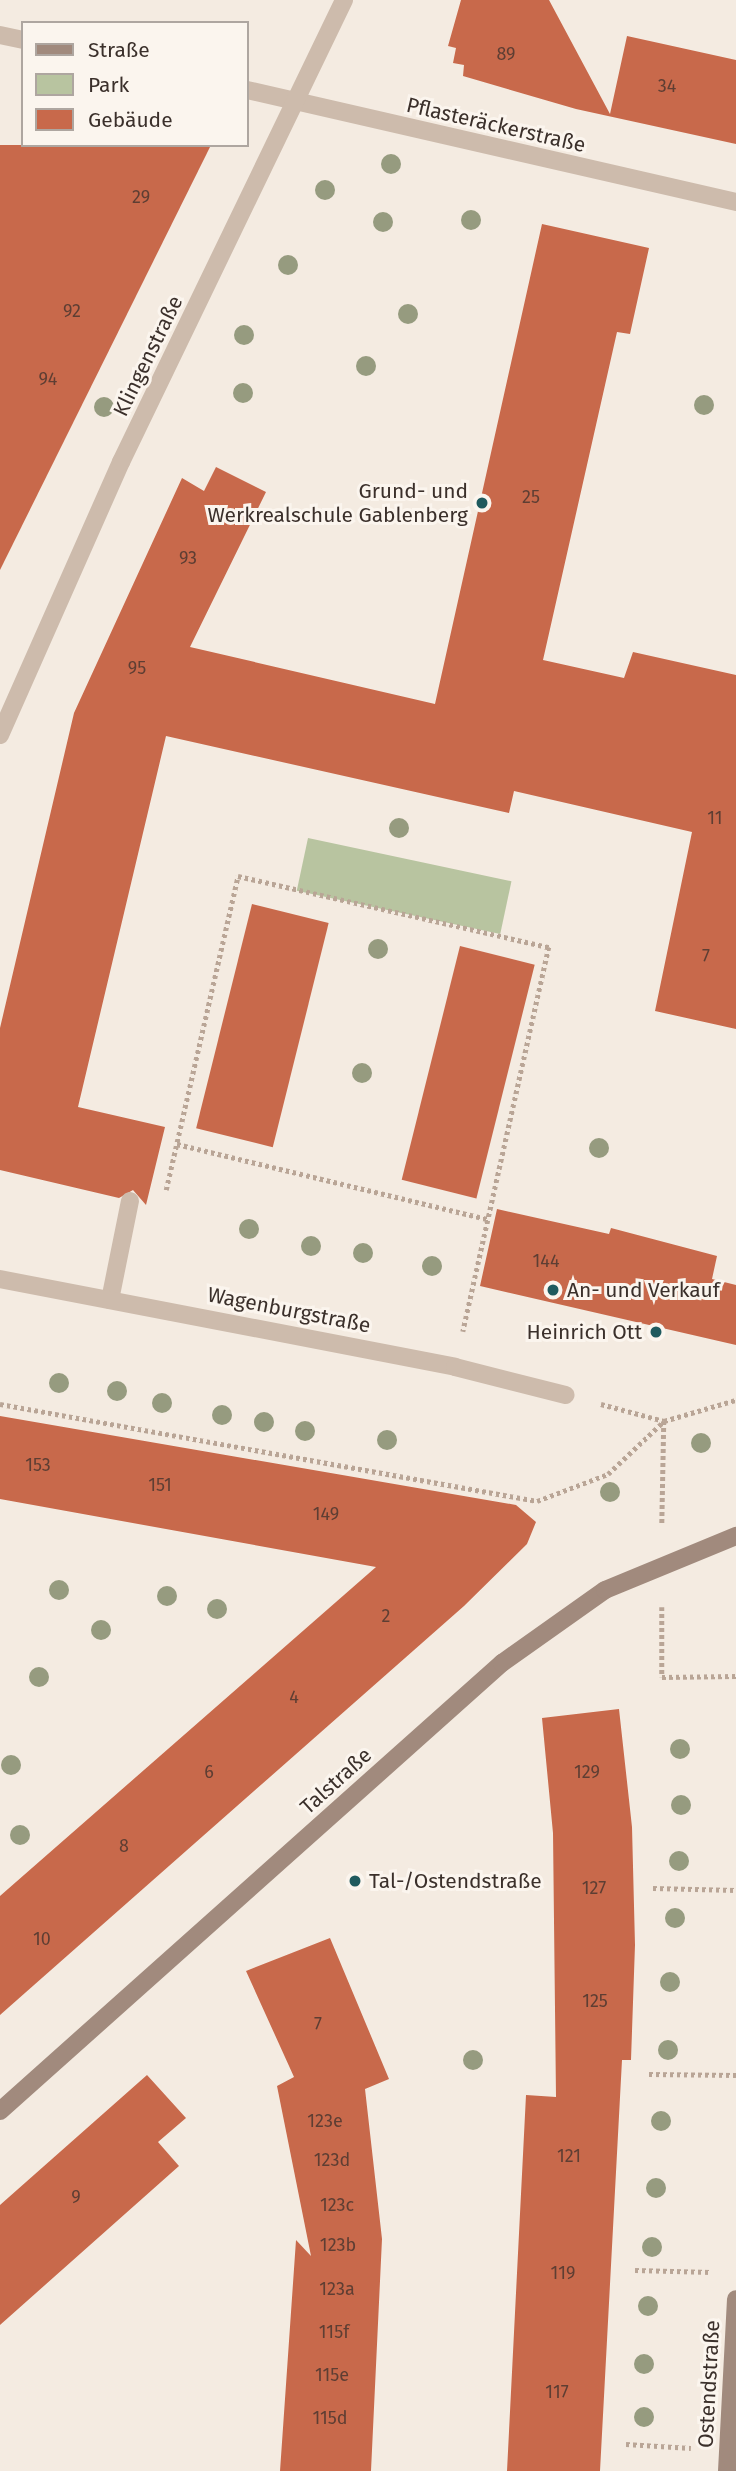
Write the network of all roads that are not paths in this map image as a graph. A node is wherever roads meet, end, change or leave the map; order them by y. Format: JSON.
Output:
{"nodes":[{"id":1,"x":344,"y":0,"type":"edge"},
{"id":2,"x":0,"y":35,"type":"edge"},
{"id":3,"x":21,"y":40,"type":"edge"},
{"id":4,"x":248,"y":90,"type":"edge"},
{"id":5,"x":299,"y":102,"type":"junction"},
{"id":6,"x":736,"y":202,"type":"edge"},
{"id":7,"x":0,"y":735,"type":"edge"},
{"id":8,"x":130,"y":1201,"type":"dead end"},
{"id":9,"x":0,"y":1279,"type":"edge"},
{"id":10,"x":110,"y":1300,"type":"junction"},
{"id":11,"x":566,"y":1395,"type":"road end"},
{"id":12,"x":736,"y":1536,"type":"edge"},
{"id":13,"x":0,"y":2111,"type":"edge"},
{"id":14,"x":736,"y":2299,"type":"edge"},
{"id":15,"x":727,"y":2471,"type":"edge"}],
"edges":[{"from":1,"to":5,"type":"street","name":"Klingenstraße"},
{"from":2,"to":3,"type":"street"},
{"from":4,"to":5,"type":"street","name":"Pflasteräckerstraße"},
{"from":5,"to":6,"type":"street","name":"Pflasteräckerstraße"},
{"from":5,"to":7,"type":"street","name":"Klingenstraße"},
{"from":8,"to":10,"type":"street"},
{"from":9,"to":10,"type":"street","name":"Wagenburgstraße"},
{"from":10,"to":11,"type":"street","name":"Wagenburgstraße"},
{"from":12,"to":13,"type":"main road","name":"Talstraße"},
{"from":14,"to":15,"type":"main road","name":"Ostendstraße"}]}
